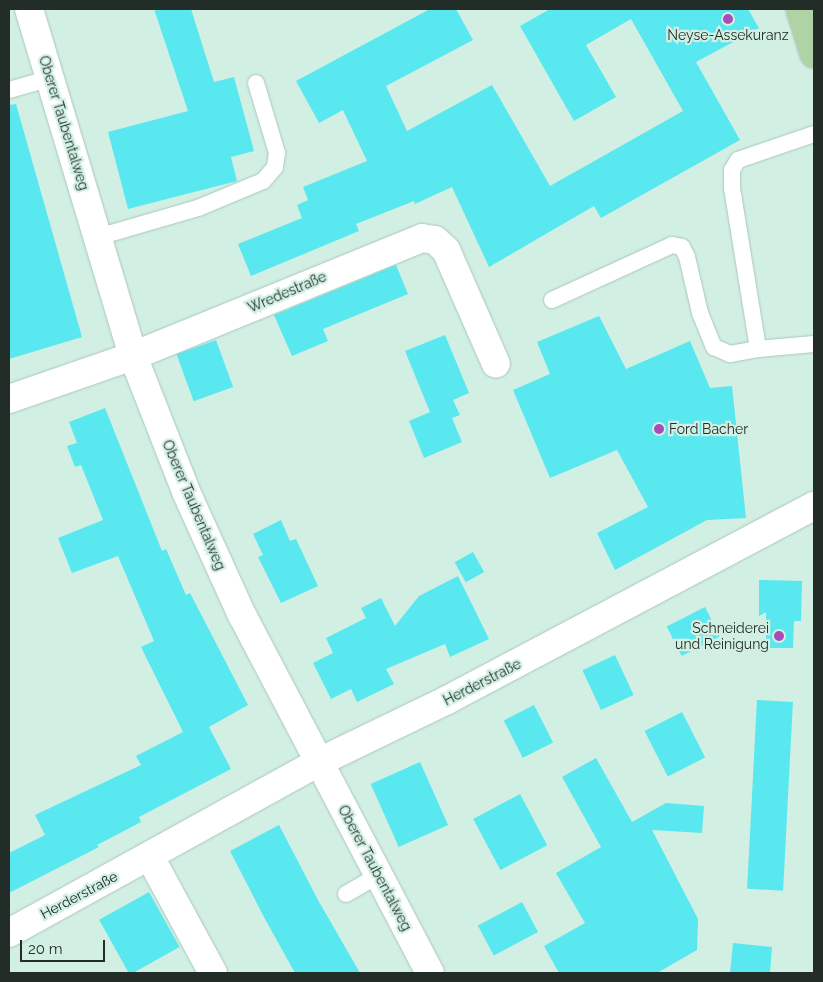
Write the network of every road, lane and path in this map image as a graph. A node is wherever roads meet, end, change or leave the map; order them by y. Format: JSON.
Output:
{"nodes":[{"id":1,"x":29,"y":9,"type":"edge"},
{"id":2,"x":800,"y":9,"type":"edge"},
{"id":3,"x":814,"y":54,"type":"edge"},
{"id":4,"x":51,"y":78,"type":"junction"},
{"id":5,"x":256,"y":83,"type":"dead end"},
{"id":6,"x":9,"y":90,"type":"edge"},
{"id":7,"x":814,"y":134,"type":"edge"},
{"id":8,"x":98,"y":237,"type":"junction"},
{"id":9,"x":552,"y":300,"type":"dead end"},
{"id":10,"x":814,"y":344,"type":"edge"},
{"id":11,"x":758,"y":349,"type":"junction"},
{"id":12,"x":133,"y":356,"type":"junction"},
{"id":13,"x":496,"y":364,"type":"dead end"},
{"id":14,"x":9,"y":399,"type":"edge"},
{"id":15,"x":814,"y":506,"type":"edge"},
{"id":16,"x":319,"y":762,"type":"junction"},
{"id":17,"x":150,"y":857,"type":"junction"},
{"id":18,"x":379,"y":875,"type":"junction"},
{"id":19,"x":346,"y":894,"type":"dead end"},
{"id":20,"x":9,"y":933,"type":"edge"},
{"id":21,"x":213,"y":973,"type":"edge"},
{"id":22,"x":430,"y":973,"type":"edge"}],
"edges":[{"from":1,"to":4,"type":"street","name":"Oberer Taubentalweg"},
{"from":2,"to":3,"type":"main road"},
{"from":4,"to":6,"type":"lane"},
{"from":4,"to":8,"type":"street","name":"Oberer Taubentalweg"},
{"from":5,"to":8,"type":"lane"},
{"from":7,"to":11,"type":"lane"},
{"from":8,"to":12,"type":"street","name":"Oberer Taubentalweg"},
{"from":9,"to":11,"type":"lane"},
{"from":10,"to":11,"type":"lane"},
{"from":12,"to":13,"type":"street","name":"Wredestraße"},
{"from":12,"to":14,"type":"street","name":"Wredestraße"},
{"from":12,"to":16,"type":"street","name":"Oberer Taubentalweg"},
{"from":15,"to":16,"type":"street","name":"Herderstraße"},
{"from":16,"to":17,"type":"street","name":"Herderstraße"},
{"from":16,"to":18,"type":"street","name":"Oberer Taubentalweg"},
{"from":17,"to":20,"type":"street","name":"Herderstraße"},
{"from":17,"to":21,"type":"street"},
{"from":18,"to":19,"type":"lane"},
{"from":18,"to":22,"type":"street","name":"Oberer Taubentalweg"}]}
